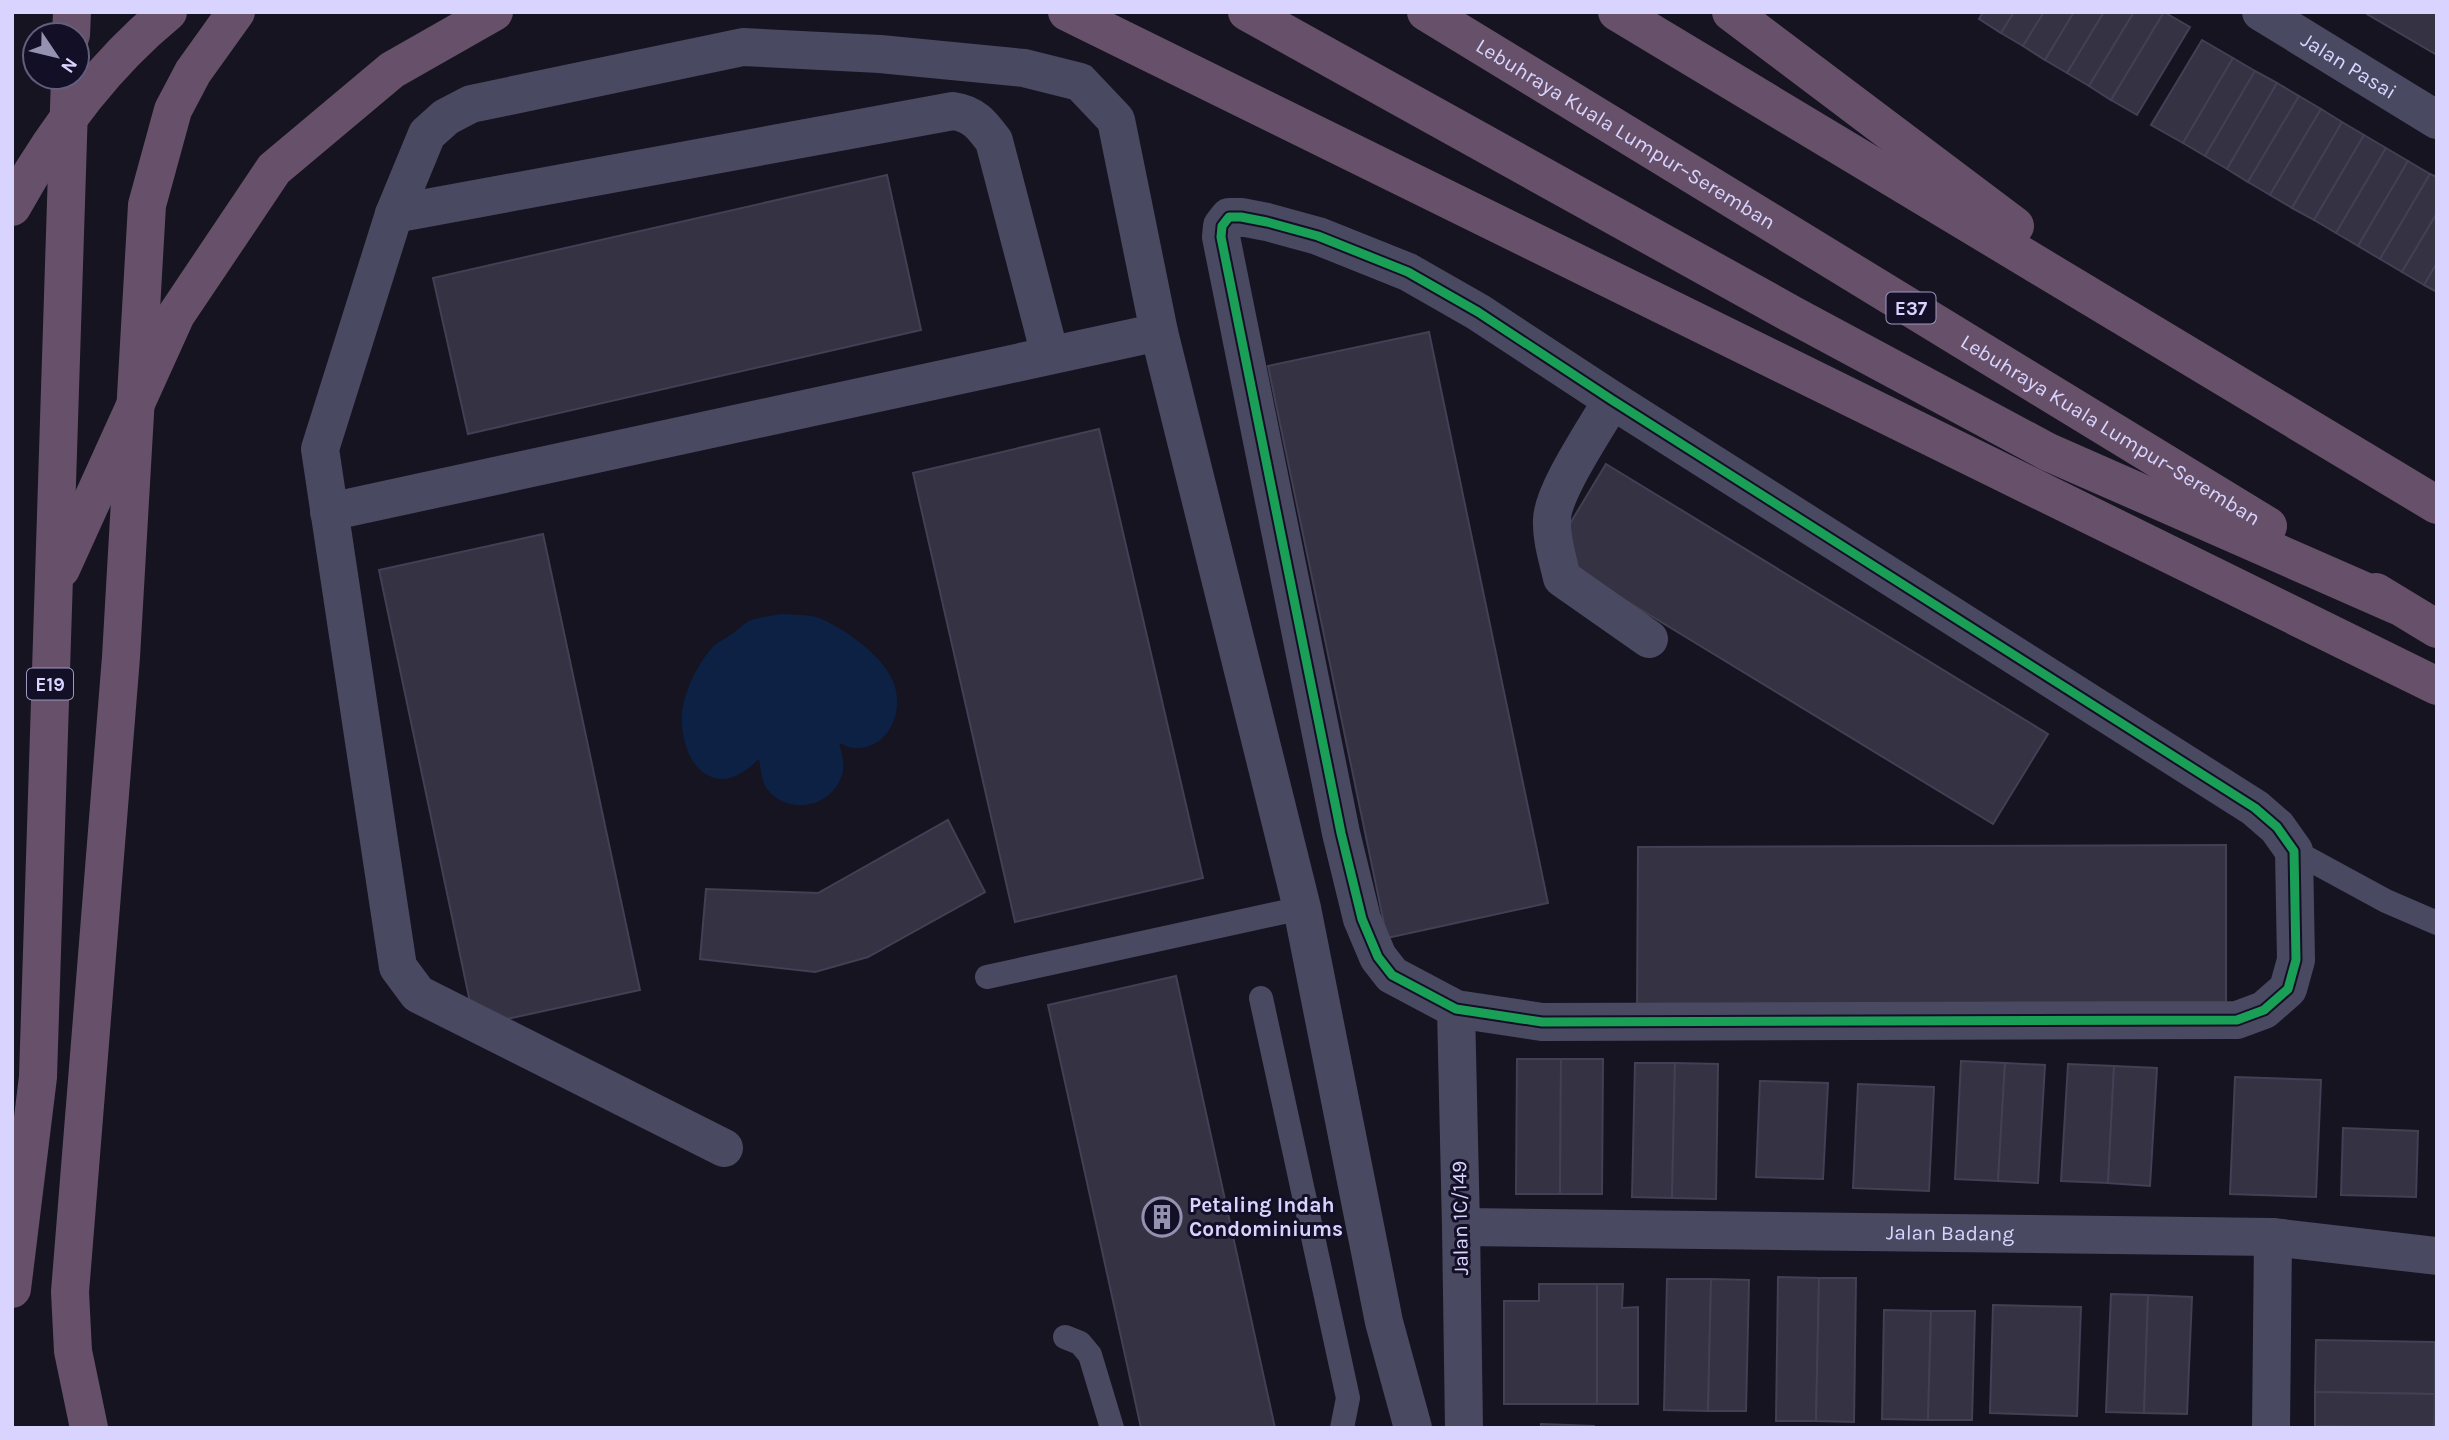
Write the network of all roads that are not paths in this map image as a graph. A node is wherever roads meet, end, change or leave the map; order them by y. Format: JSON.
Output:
{"nodes":[{"id":1,"x":168,"y":12,"type":"edge"},
{"id":2,"x":236,"y":12,"type":"edge"},
{"id":3,"x":494,"y":12,"type":"edge"},
{"id":4,"x":1068,"y":12,"type":"edge"},
{"id":5,"x":1247,"y":12,"type":"edge"},
{"id":6,"x":1426,"y":12,"type":"edge"},
{"id":7,"x":1617,"y":12,"type":"edge"},
{"id":8,"x":1731,"y":12,"type":"edge"},
{"id":9,"x":2261,"y":12,"type":"edge"},
{"id":10,"x":2309,"y":25,"type":"edge"},
{"id":11,"x":70,"y":91,"type":"edge"},
{"id":12,"x":2437,"y":120,"type":"edge"},
{"id":13,"x":12,"y":207,"type":"edge"},
{"id":14,"x":394,"y":214,"type":"junction"},
{"id":15,"x":1159,"y":332,"type":"junction"},
{"id":16,"x":2186,"y":354,"type":"junction"},
{"id":17,"x":1050,"y":355,"type":"junction"},
{"id":18,"x":1612,"y":400,"type":"junction"},
{"id":19,"x":2437,"y":505,"type":"edge"},
{"id":20,"x":329,"y":512,"type":"junction"},
{"id":21,"x":53,"y":586,"type":"junction"},
{"id":22,"x":2396,"y":604,"type":"junction"},
{"id":23,"x":2437,"y":629,"type":"edge"},
{"id":24,"x":1649,"y":639,"type":"dead end"},
{"id":25,"x":2437,"y":686,"type":"edge"},
{"id":26,"x":2294,"y":851,"type":"junction"},
{"id":27,"x":1302,"y":908,"type":"junction"},
{"id":28,"x":2437,"y":923,"type":"edge"},
{"id":29,"x":987,"y":976,"type":"dead end"},
{"id":30,"x":1261,"y":998,"type":"dead end"},
{"id":31,"x":1456,"y":1009,"type":"junction"},
{"id":32,"x":724,"y":1148,"type":"dead end"},
{"id":33,"x":1461,"y":1227,"type":"junction"},
{"id":34,"x":2273,"y":1237,"type":"junction"},
{"id":35,"x":2437,"y":1256,"type":"edge"},
{"id":36,"x":12,"y":1289,"type":"edge"},
{"id":37,"x":1065,"y":1337,"type":"dead end"},
{"id":38,"x":89,"y":1428,"type":"edge"},
{"id":39,"x":1112,"y":1428,"type":"edge"},
{"id":40,"x":1342,"y":1428,"type":"edge"},
{"id":41,"x":1413,"y":1428,"type":"edge"},
{"id":42,"x":1464,"y":1428,"type":"edge"},
{"id":43,"x":2271,"y":1428,"type":"edge"}],
"edges":[{"from":1,"to":13,"type":"highway"},
{"from":2,"to":38,"type":"highway"},
{"from":3,"to":21,"type":"highway","bridge":true},
{"from":4,"to":25,"type":"highway"},
{"from":5,"to":22,"type":"highway"},
{"from":6,"to":22,"type":"highway","name":"Lebuhraya Kuala Lumpur–Seremban","number":"E37"},
{"from":7,"to":16,"type":"highway"},
{"from":8,"to":16,"type":"highway"},
{"from":9,"to":10,"type":"street","name":"Jalan Pasai"},
{"from":10,"to":12,"type":"street","name":"Jalan Pasai"},
{"from":11,"to":21,"type":"highway","number":"E19","bridge":true},
{"from":14,"to":15,"type":"street"},
{"from":14,"to":17,"type":"street"},
{"from":14,"to":20,"type":"street"},
{"from":15,"to":17,"type":"street"},
{"from":15,"to":27,"type":"street"},
{"from":16,"to":19,"type":"highway"},
{"from":17,"to":20,"type":"street"},
{"from":18,"to":24,"type":"street"},
{"from":18,"to":26,"type":"street"},
{"from":18,"to":31,"type":"street"},
{"from":20,"to":32,"type":"street"},
{"from":21,"to":36,"type":"highway","number":"E19","bridge":true},
{"from":22,"to":23,"type":"highway","name":"Lebuhraya Kuala Lumpur–Seremban","number":"E37"},
{"from":26,"to":28,"type":"lane"},
{"from":26,"to":31,"type":"street"},
{"from":27,"to":29,"type":"lane"},
{"from":27,"to":41,"type":"street"},
{"from":30,"to":40,"type":"lane"},
{"from":31,"to":33,"type":"street","name":"Jalan 1C/149"},
{"from":33,"to":34,"type":"street","name":"Jalan Badang"},
{"from":33,"to":42,"type":"street","name":"Jalan 1C/149"},
{"from":34,"to":35,"type":"street","name":"Jalan Badang"},
{"from":34,"to":43,"type":"street"},
{"from":37,"to":39,"type":"lane"}]}
